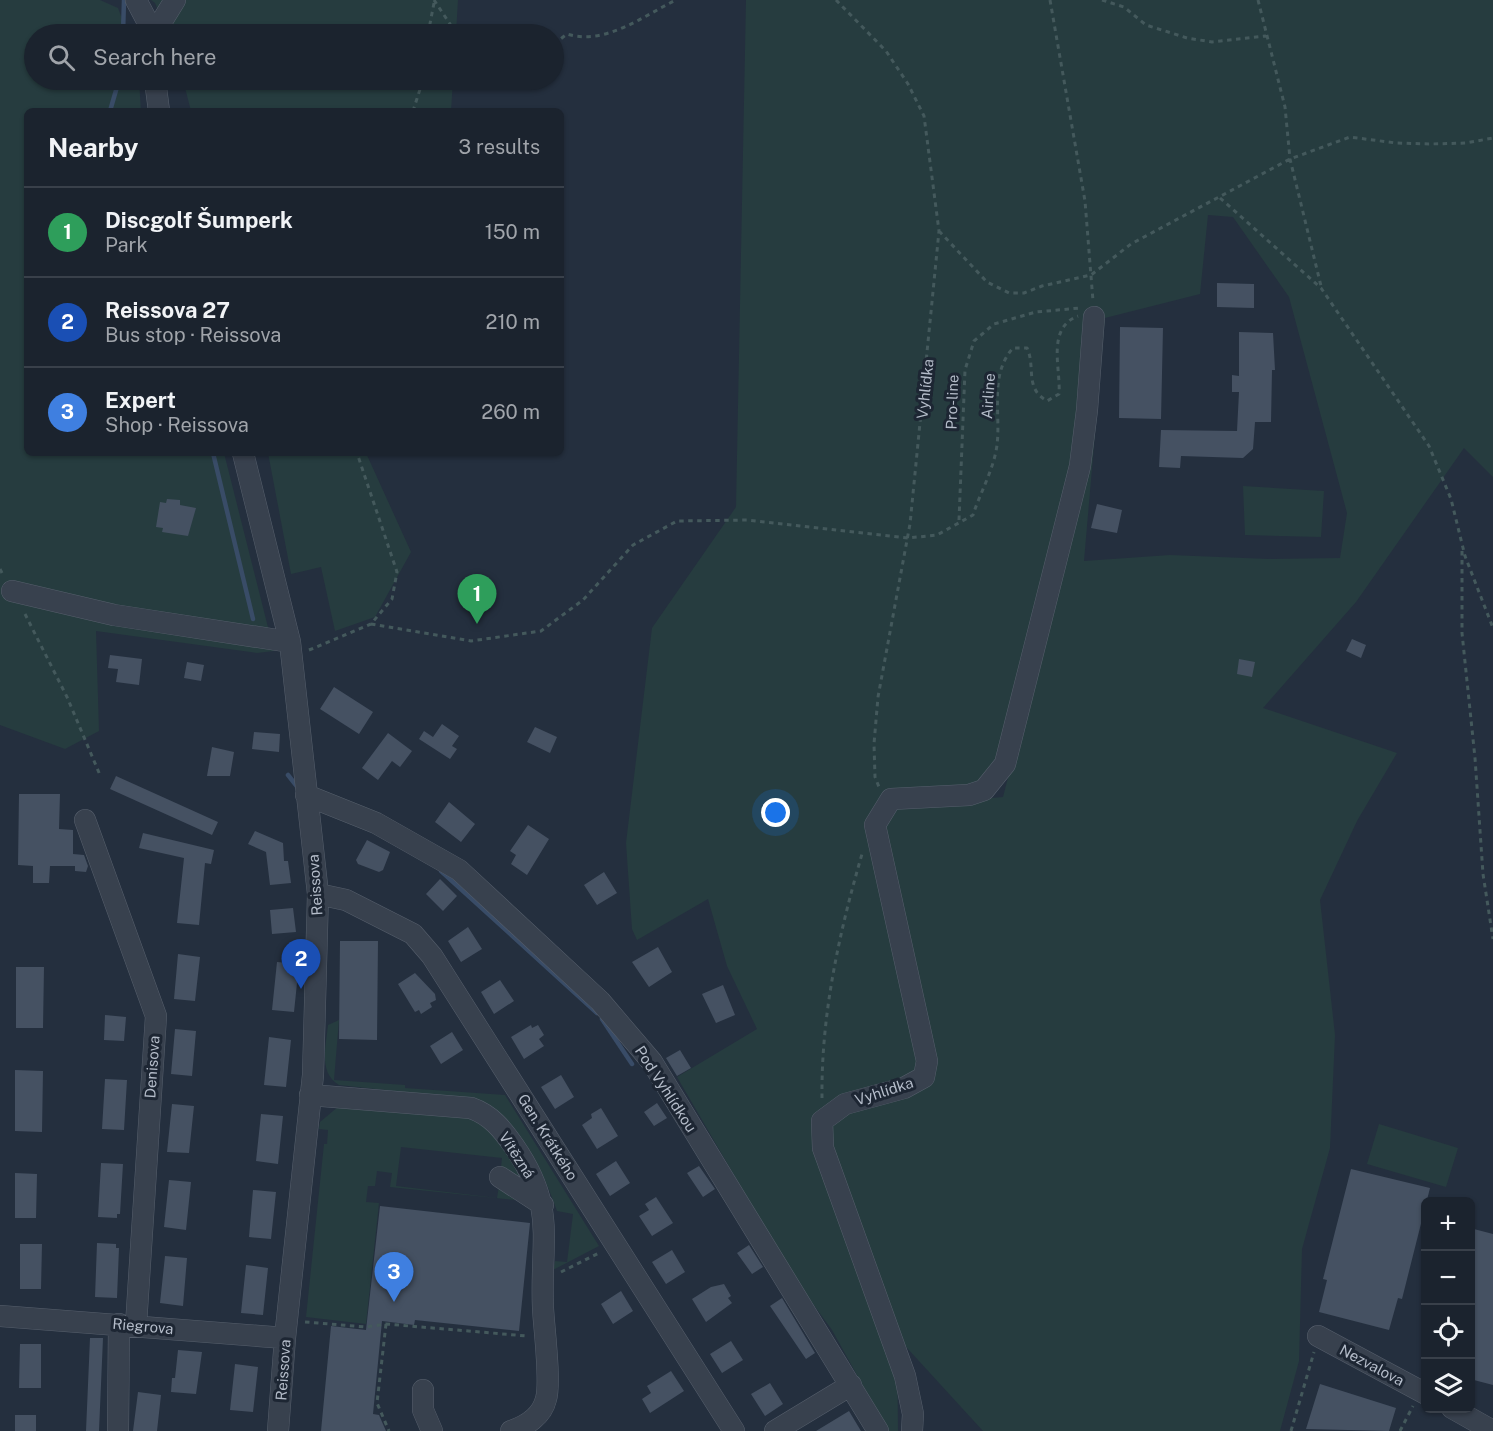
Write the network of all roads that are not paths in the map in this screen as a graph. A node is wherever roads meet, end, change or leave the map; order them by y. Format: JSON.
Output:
{"nodes":[{"id":1,"x":136,"y":0,"type":"edge"},
{"id":2,"x":175,"y":0,"type":"edge"},
{"id":3,"x":149,"y":24,"type":"edge"},
{"id":4,"x":160,"y":24,"type":"edge"},
{"id":5,"x":156,"y":90,"type":"edge"},
{"id":6,"x":159,"y":108,"type":"edge"},
{"id":7,"x":1093,"y":312,"type":"road end"},
{"id":8,"x":244,"y":456,"type":"edge"},
{"id":9,"x":12,"y":591,"type":"road end"},
{"id":10,"x":291,"y":650,"type":"junction"},
{"id":11,"x":306,"y":795,"type":"junction"},
{"id":12,"x":85,"y":820,"type":"dead end"},
{"id":13,"x":318,"y":894,"type":"junction"},
{"id":14,"x":310,"y":1095,"type":"junction"},
{"id":15,"x":500,"y":1177,"type":"dead end"},
{"id":16,"x":543,"y":1205,"type":"junction"},
{"id":17,"x":0,"y":1316,"type":"edge"},
{"id":18,"x":127,"y":1324,"type":"junction"},
{"id":19,"x":286,"y":1329,"type":"junction"},
{"id":20,"x":1318,"y":1336,"type":"road end"},
{"id":21,"x":851,"y":1385,"type":"junction"},
{"id":22,"x":423,"y":1390,"type":"dead end"},
{"id":23,"x":1421,"y":1392,"type":"edge"},
{"id":24,"x":1461,"y":1413,"type":"edge"},
{"id":25,"x":118,"y":1431,"type":"edge"},
{"id":26,"x":278,"y":1431,"type":"edge"},
{"id":27,"x":432,"y":1431,"type":"edge"},
{"id":28,"x":511,"y":1431,"type":"edge"},
{"id":29,"x":734,"y":1431,"type":"edge"},
{"id":30,"x":775,"y":1431,"type":"edge"},
{"id":31,"x":878,"y":1431,"type":"edge"},
{"id":32,"x":912,"y":1431,"type":"edge"},
{"id":33,"x":1493,"y":1431,"type":"edge"}],
"edges":[{"from":1,"to":3,"type":"street"},
{"from":2,"to":4,"type":"street"},
{"from":5,"to":6,"type":"street"},
{"from":7,"to":32,"type":"street","name":"Vyhlídka"},
{"from":8,"to":10,"type":"street","name":"Reissova"},
{"from":9,"to":10,"type":"street"},
{"from":10,"to":11,"type":"street","name":"Reissova"},
{"from":11,"to":13,"type":"street","name":"Reissova"},
{"from":11,"to":21,"type":"street","name":"Pod Vyhlídkou"},
{"from":12,"to":18,"type":"street","name":"Denisova"},
{"from":13,"to":14,"type":"street","name":"Reissova"},
{"from":13,"to":29,"type":"street","name":"Gen. Krátkého"},
{"from":14,"to":16,"type":"street","name":"Vítězná"},
{"from":14,"to":19,"type":"street","name":"Reissova"},
{"from":15,"to":16,"type":"street"},
{"from":16,"to":28,"type":"street","name":"Vítězná"},
{"from":17,"to":18,"type":"street","name":"Riegrova"},
{"from":18,"to":19,"type":"street","name":"Riegrova"},
{"from":18,"to":25,"type":"street"},
{"from":19,"to":26,"type":"street","name":"Reissova"},
{"from":20,"to":23,"type":"street","name":"Nezvalova"},
{"from":21,"to":30,"type":"street"},
{"from":21,"to":31,"type":"street","name":"Pod Vyhlídkou"},
{"from":22,"to":27,"type":"street"},
{"from":24,"to":33,"type":"street"}]}
